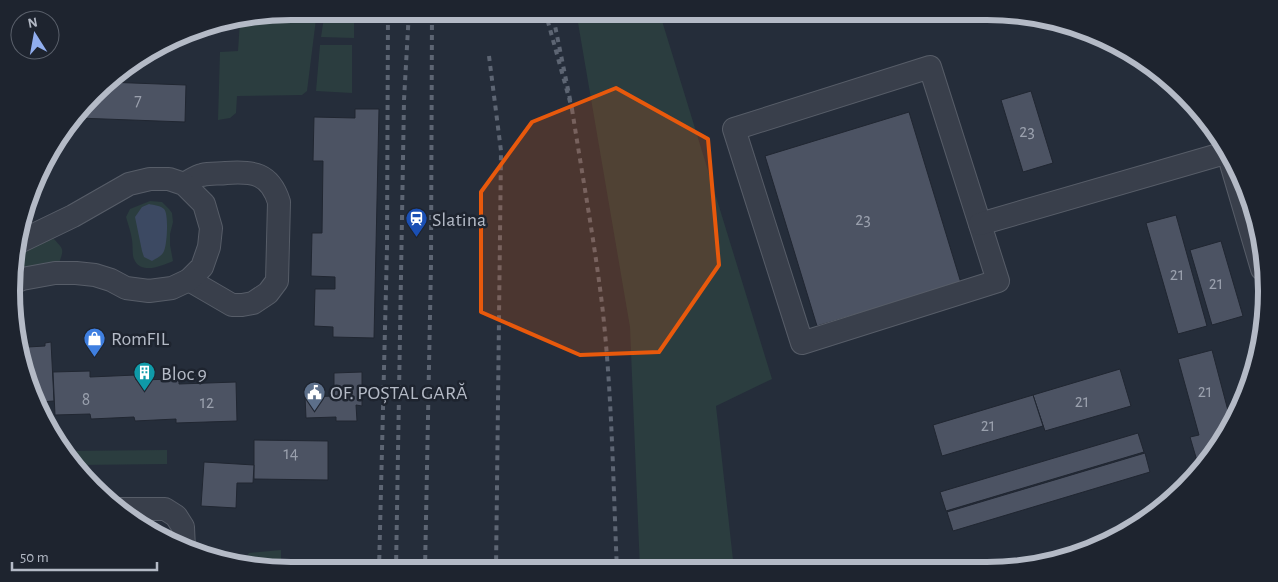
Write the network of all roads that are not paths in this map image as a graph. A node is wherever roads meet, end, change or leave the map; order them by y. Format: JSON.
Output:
{"nodes":[{"id":1,"x":1221,"y":154,"type":"edge"},
{"id":2,"x":184,"y":184,"type":"junction"},
{"id":3,"x":1240,"y":195,"type":"edge"},
{"id":4,"x":980,"y":224,"type":"junction"},
{"id":5,"x":25,"y":239,"type":"edge"},
{"id":6,"x":1253,"y":239,"type":"edge"},
{"id":7,"x":21,"y":280,"type":"edge"},
{"id":8,"x":189,"y":280,"type":"junction"},
{"id":9,"x":130,"y":509,"type":"edge"},
{"id":10,"x":184,"y":539,"type":"edge"}],
"edges":[{"from":1,"to":4,"type":"street"},
{"from":2,"to":5,"type":"street"},
{"from":2,"to":8,"type":"street"},
{"from":2,"to":8,"type":"street"},
{"from":3,"to":6,"type":"street"},
{"from":4,"to":4,"type":"street"},
{"from":7,"to":8,"type":"street"},
{"from":9,"to":10,"type":"street"}]}
